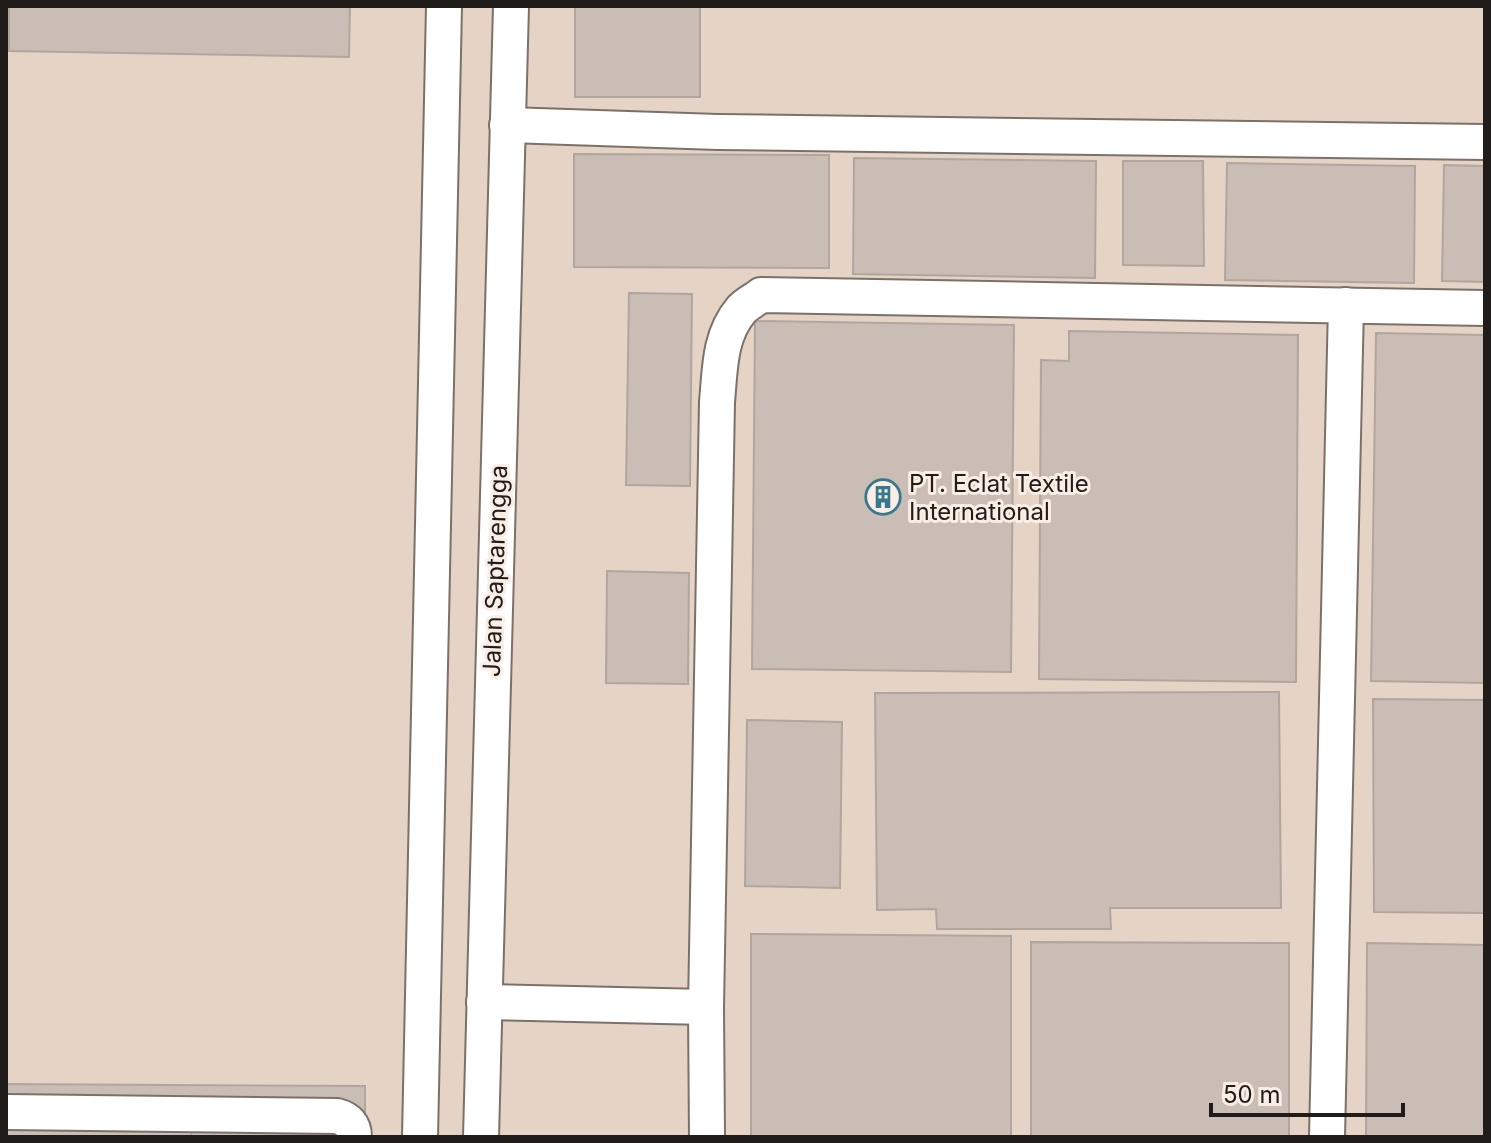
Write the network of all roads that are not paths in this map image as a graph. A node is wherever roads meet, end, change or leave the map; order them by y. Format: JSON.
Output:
{"nodes":[{"id":1,"x":444,"y":6,"type":"edge"},
{"id":2,"x":511,"y":6,"type":"edge"},
{"id":3,"x":507,"y":125,"type":"junction"},
{"id":4,"x":1485,"y":142,"type":"edge"},
{"id":5,"x":1346,"y":305,"type":"junction"},
{"id":6,"x":1485,"y":308,"type":"edge"},
{"id":7,"x":484,"y":1002,"type":"junction"},
{"id":8,"x":706,"y":1007,"type":"junction"},
{"id":9,"x":6,"y":1112,"type":"edge"},
{"id":10,"x":215,"y":1126,"type":"edge"},
{"id":11,"x":354,"y":1137,"type":"edge"},
{"id":12,"x":420,"y":1137,"type":"edge"},
{"id":13,"x":481,"y":1137,"type":"edge"},
{"id":14,"x":707,"y":1137,"type":"edge"},
{"id":15,"x":1327,"y":1137,"type":"edge"}],
"edges":[{"from":1,"to":12,"type":"street"},
{"from":2,"to":3,"type":"street","name":"Jalan Saptarengga"},
{"from":3,"to":4,"type":"street"},
{"from":3,"to":7,"type":"street","name":"Jalan Saptarengga"},
{"from":5,"to":6,"type":"street"},
{"from":5,"to":8,"type":"street"},
{"from":5,"to":15,"type":"street"},
{"from":7,"to":8,"type":"street"},
{"from":7,"to":13,"type":"street","name":"Jalan Saptarengga"},
{"from":8,"to":14,"type":"street"},
{"from":9,"to":10,"type":"street"},
{"from":10,"to":11,"type":"street"}]}
